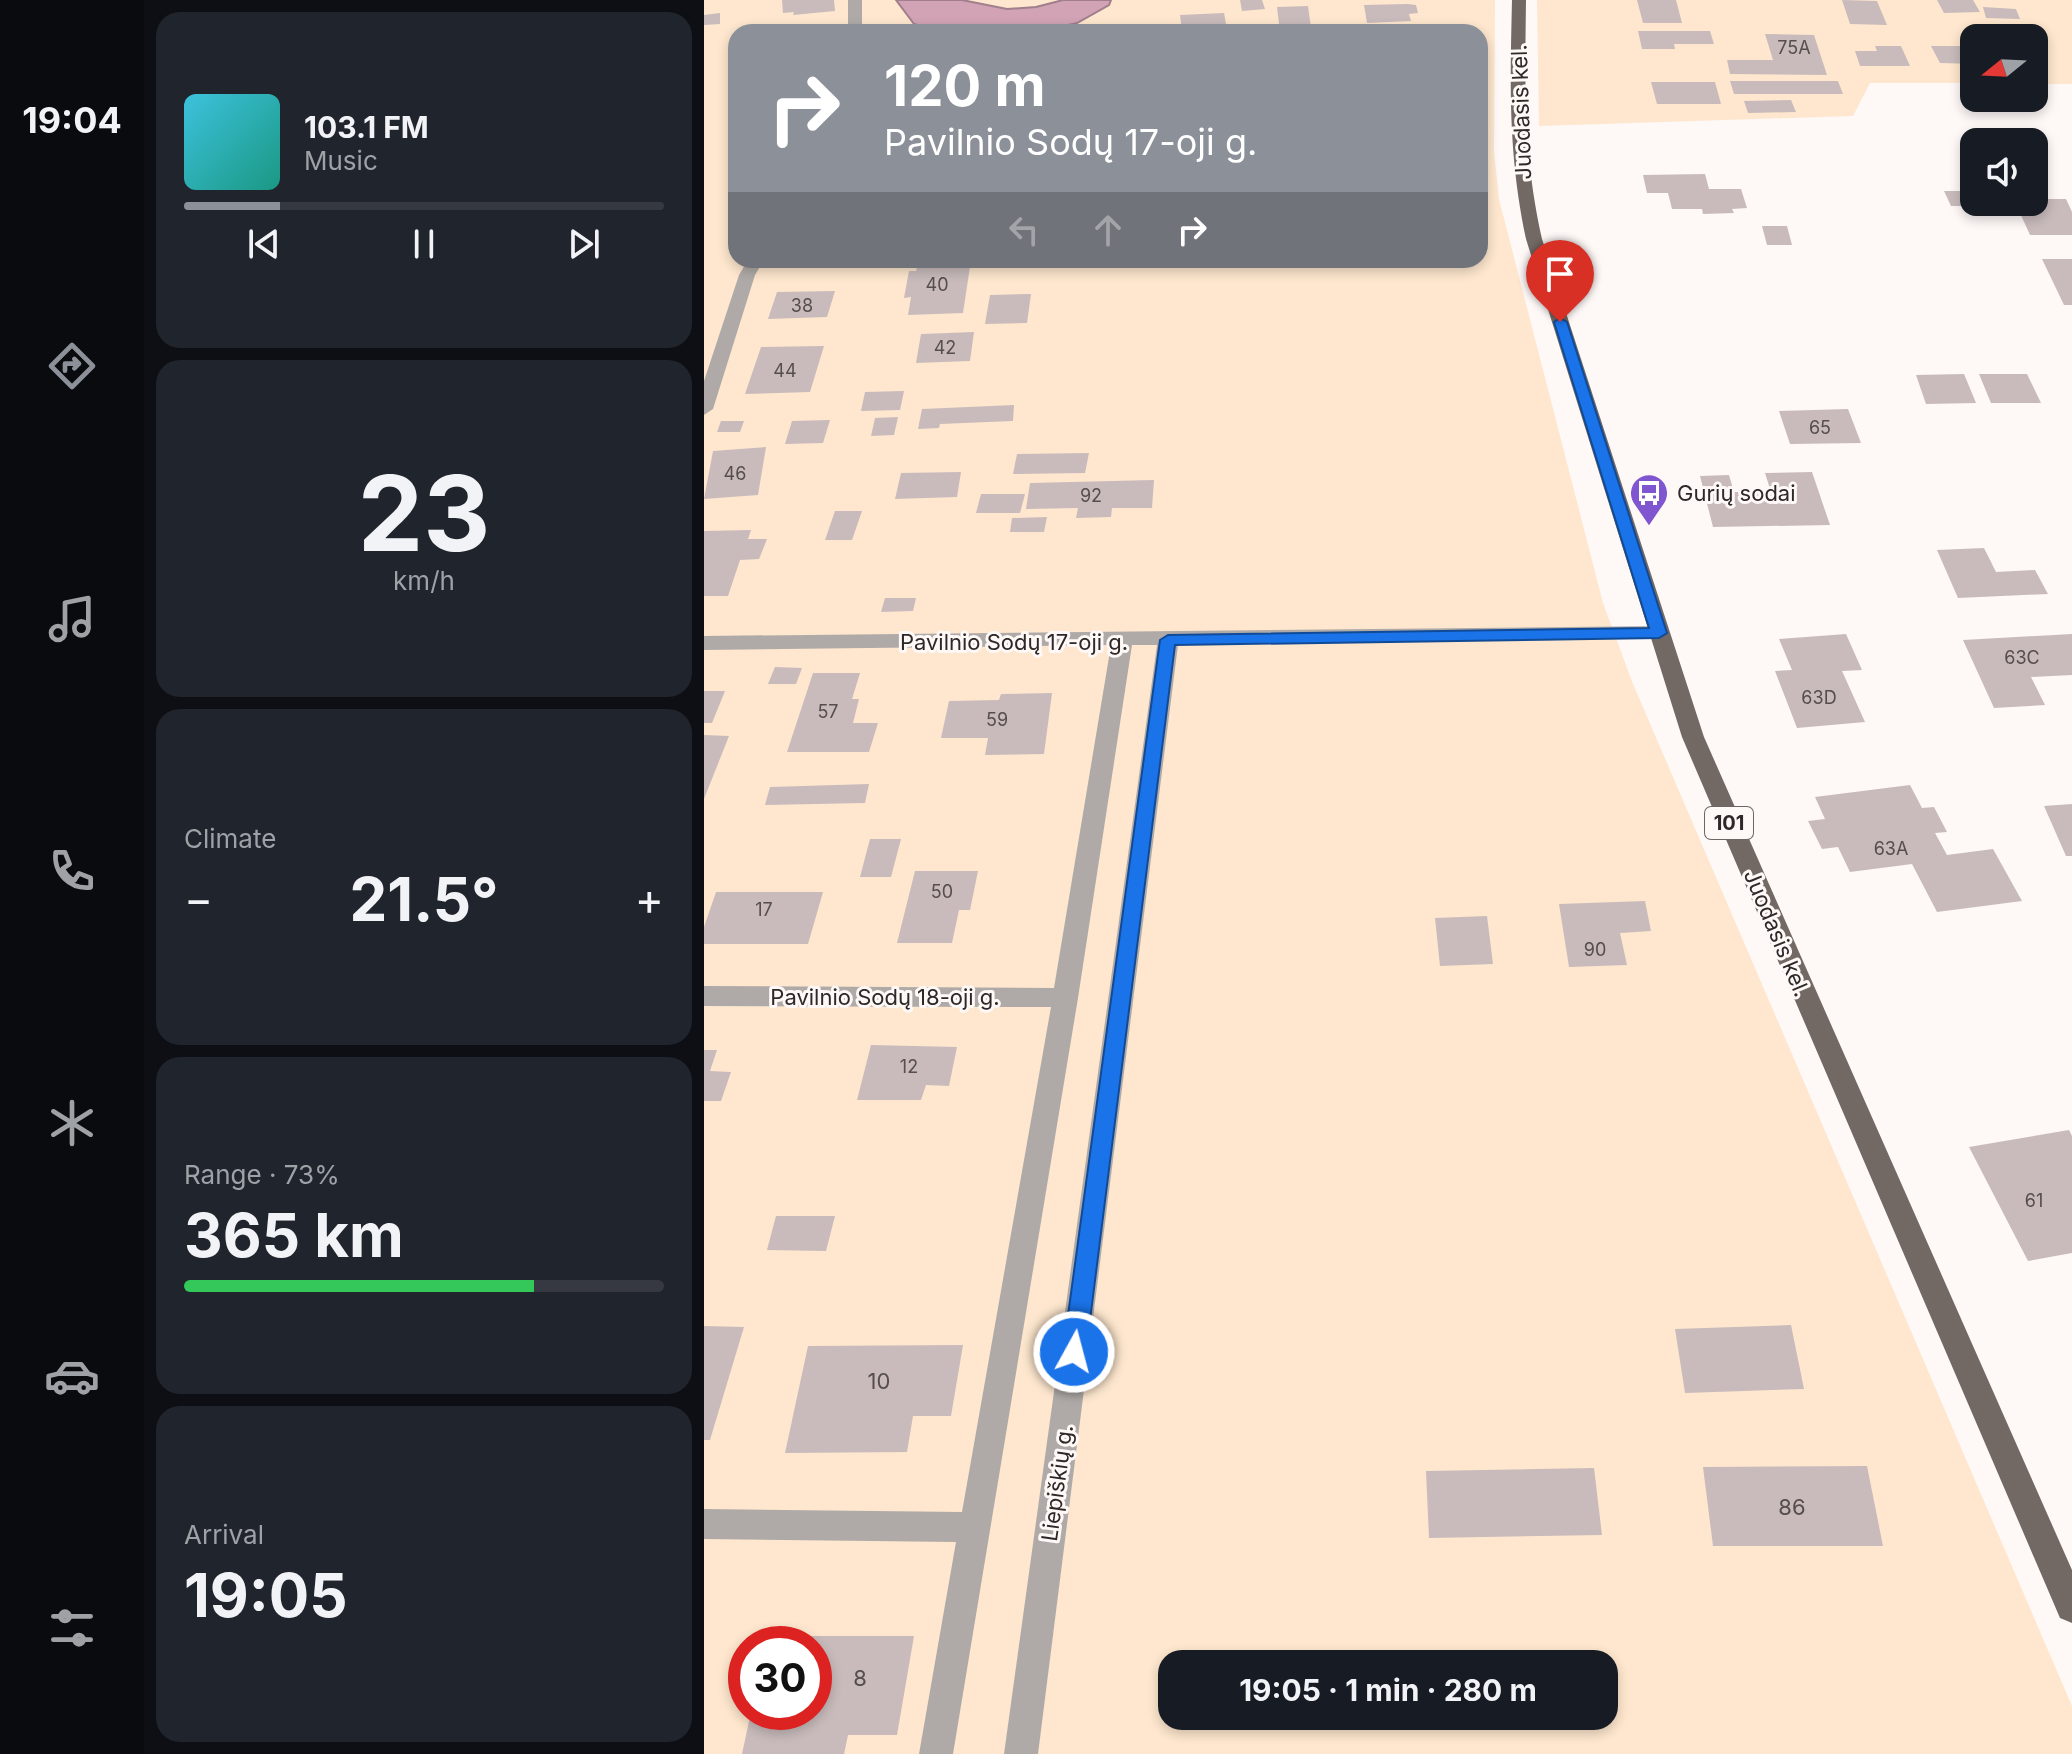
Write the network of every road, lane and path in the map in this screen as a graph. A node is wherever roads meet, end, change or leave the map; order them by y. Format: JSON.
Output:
{"nodes":[{"id":1,"x":855,"y":0,"type":"edge"},
{"id":2,"x":1519,"y":0,"type":"edge"},
{"id":3,"x":855,"y":24,"type":"edge"},
{"id":4,"x":751,"y":268,"type":"edge"},
{"id":5,"x":704,"y":409,"type":"edge"},
{"id":6,"x":1659,"y":633,"type":"junction"},
{"id":7,"x":1168,"y":640,"type":"junction"},
{"id":8,"x":1122,"y":641,"type":"junction"},
{"id":9,"x":704,"y":643,"type":"edge"},
{"id":10,"x":704,"y":996,"type":"edge"},
{"id":11,"x":1065,"y":998,"type":"junction"},
{"id":12,"x":704,"y":1524,"type":"edge"},
{"id":13,"x":976,"y":1527,"type":"junction"},
{"id":14,"x":2072,"y":1607,"type":"edge"},
{"id":15,"x":936,"y":1754,"type":"edge"},
{"id":16,"x":1021,"y":1754,"type":"edge"}],
"edges":[{"from":1,"to":3,"type":"street"},
{"from":2,"to":6,"type":"main road","name":"Juodasis kel.","number":"101"},
{"from":4,"to":5,"type":"street"},
{"from":6,"to":7,"type":"street","name":"Pavilnio Sodų 17-oji g."},
{"from":6,"to":14,"type":"main road","name":"Juodasis kel.","number":"101"},
{"from":7,"to":8,"type":"street","name":"Pavilnio Sodų 17-oji g."},
{"from":7,"to":16,"type":"street","name":"Liepiškių g."},
{"from":8,"to":9,"type":"street","name":"Pavilnio Sodų 17-oji g."},
{"from":8,"to":11,"type":"street"},
{"from":10,"to":11,"type":"street","name":"Pavilnio Sodų 18-oji g."},
{"from":11,"to":13,"type":"street"},
{"from":12,"to":13,"type":"street"},
{"from":13,"to":15,"type":"street"}]}
